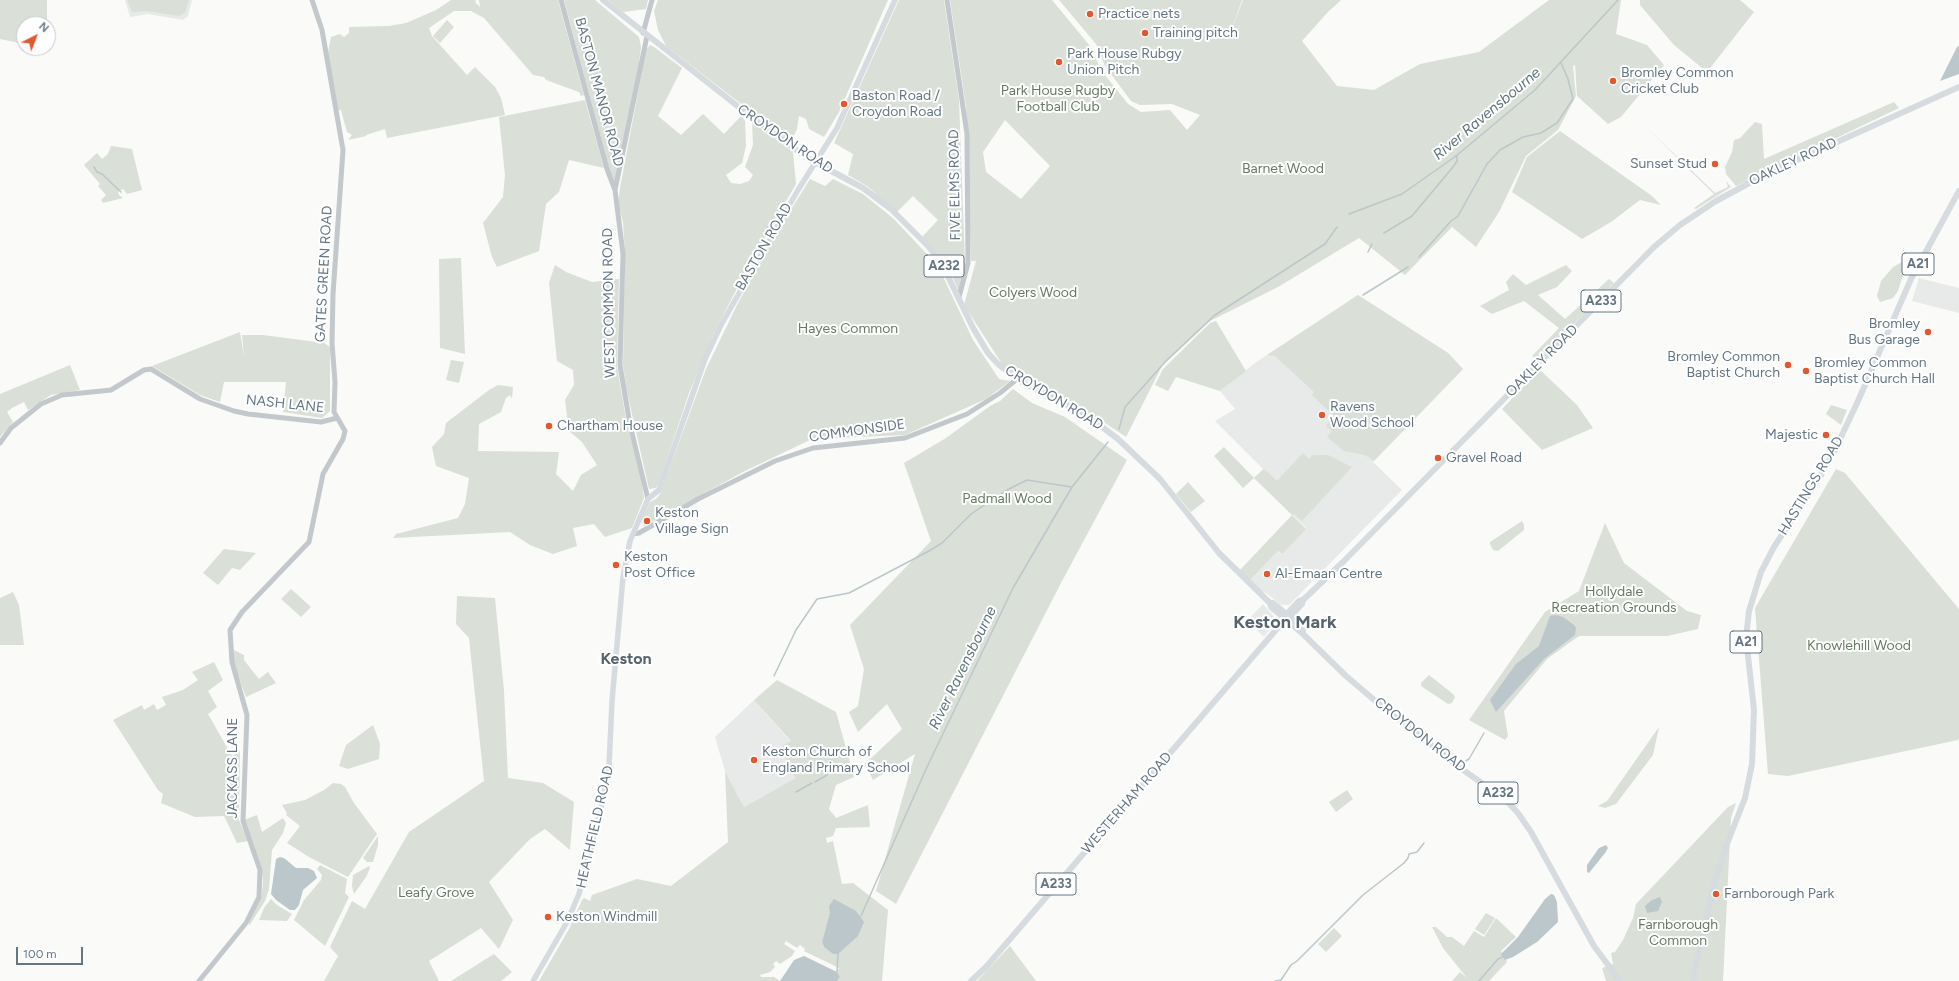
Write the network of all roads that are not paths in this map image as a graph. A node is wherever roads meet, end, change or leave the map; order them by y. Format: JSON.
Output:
{"nodes":[{"id":1,"x":312,"y":0,"type":"edge"},
{"id":2,"x":561,"y":0,"type":"edge"},
{"id":3,"x":603,"y":0,"type":"edge"},
{"id":4,"x":652,"y":0,"type":"edge"},
{"id":5,"x":895,"y":0,"type":"edge"},
{"id":6,"x":947,"y":0,"type":"edge"},
{"id":7,"x":645,"y":34,"type":"junction"},
{"id":8,"x":1959,"y":87,"type":"edge"},
{"id":9,"x":815,"y":163,"type":"junction"},
{"id":10,"x":615,"y":190,"type":"junction"},
{"id":11,"x":1959,"y":191,"type":"edge"},
{"id":12,"x":959,"y":297,"type":"junction"},
{"id":13,"x":1018,"y":379,"type":"junction"},
{"id":14,"x":337,"y":418,"type":"junction"},
{"id":15,"x":0,"y":444,"type":"edge"},
{"id":16,"x":648,"y":499,"type":"junction"},
{"id":17,"x":639,"y":521,"type":"junction"},
{"id":18,"x":652,"y":525,"type":"junction"},
{"id":19,"x":632,"y":534,"type":"junction"},
{"id":20,"x":309,"y":542,"type":"joint"},
{"id":21,"x":1285,"y":619,"type":"junction"},
{"id":22,"x":200,"y":981,"type":"edge"},
{"id":23,"x":532,"y":981,"type":"edge"},
{"id":24,"x":971,"y":981,"type":"edge"},
{"id":25,"x":1620,"y":981,"type":"edge"},
{"id":26,"x":1694,"y":981,"type":"edge"}],
"edges":[{"from":1,"to":14,"type":"street","name":"GATES GREEN ROAD"},
{"from":2,"to":10,"type":"street","name":"BASTON MANOR ROAD"},
{"from":3,"to":7,"type":"main road","name":"CROYDON ROAD","number":"A232"},
{"from":4,"to":7,"type":"street","name":"WEST COMMON ROAD"},
{"from":5,"to":9,"type":"main road","name":"BASTON ROAD"},
{"from":6,"to":12,"type":"street","name":"FIVE ELMS ROAD"},
{"from":7,"to":9,"type":"main road","name":"CROYDON ROAD","number":"A232"},
{"from":7,"to":10,"type":"street","name":"WEST COMMON ROAD"},
{"from":8,"to":21,"type":"main road","name":"OAKLEY ROAD","number":"A233"},
{"from":9,"to":12,"type":"main road","name":"CROYDON ROAD","number":"A232"},
{"from":9,"to":16,"type":"main road","name":"BASTON ROAD"},
{"from":10,"to":16,"type":"street","name":"WEST COMMON ROAD"},
{"from":11,"to":26,"type":"main road","name":"HASTINGS ROAD","number":"A21"},
{"from":12,"to":13,"type":"main road","name":"CROYDON ROAD","number":"A232"},
{"from":13,"to":18,"type":"street","name":"COMMONSIDE"},
{"from":13,"to":21,"type":"main road","name":"CROYDON ROAD","number":"A232"},
{"from":14,"to":15,"type":"street","name":"NASH LANE"},
{"from":14,"to":20,"type":"street","name":"GATES GREEN ROAD"},
{"from":16,"to":17,"type":"main road","name":"HEATHFIELD ROAD"},
{"from":17,"to":18,"type":"street"},
{"from":17,"to":19,"type":"main road","name":"HEATHFIELD ROAD"},
{"from":18,"to":19,"type":"street","name":"COMMONSIDE"},
{"from":19,"to":23,"type":"main road","name":"HEATHFIELD ROAD"},
{"from":20,"to":22,"type":"street","name":"JACKASS LANE"},
{"from":21,"to":24,"type":"main road","name":"WESTERHAM ROAD","number":"A233"},
{"from":21,"to":25,"type":"main road","name":"CROYDON ROAD","number":"A232"}]}
